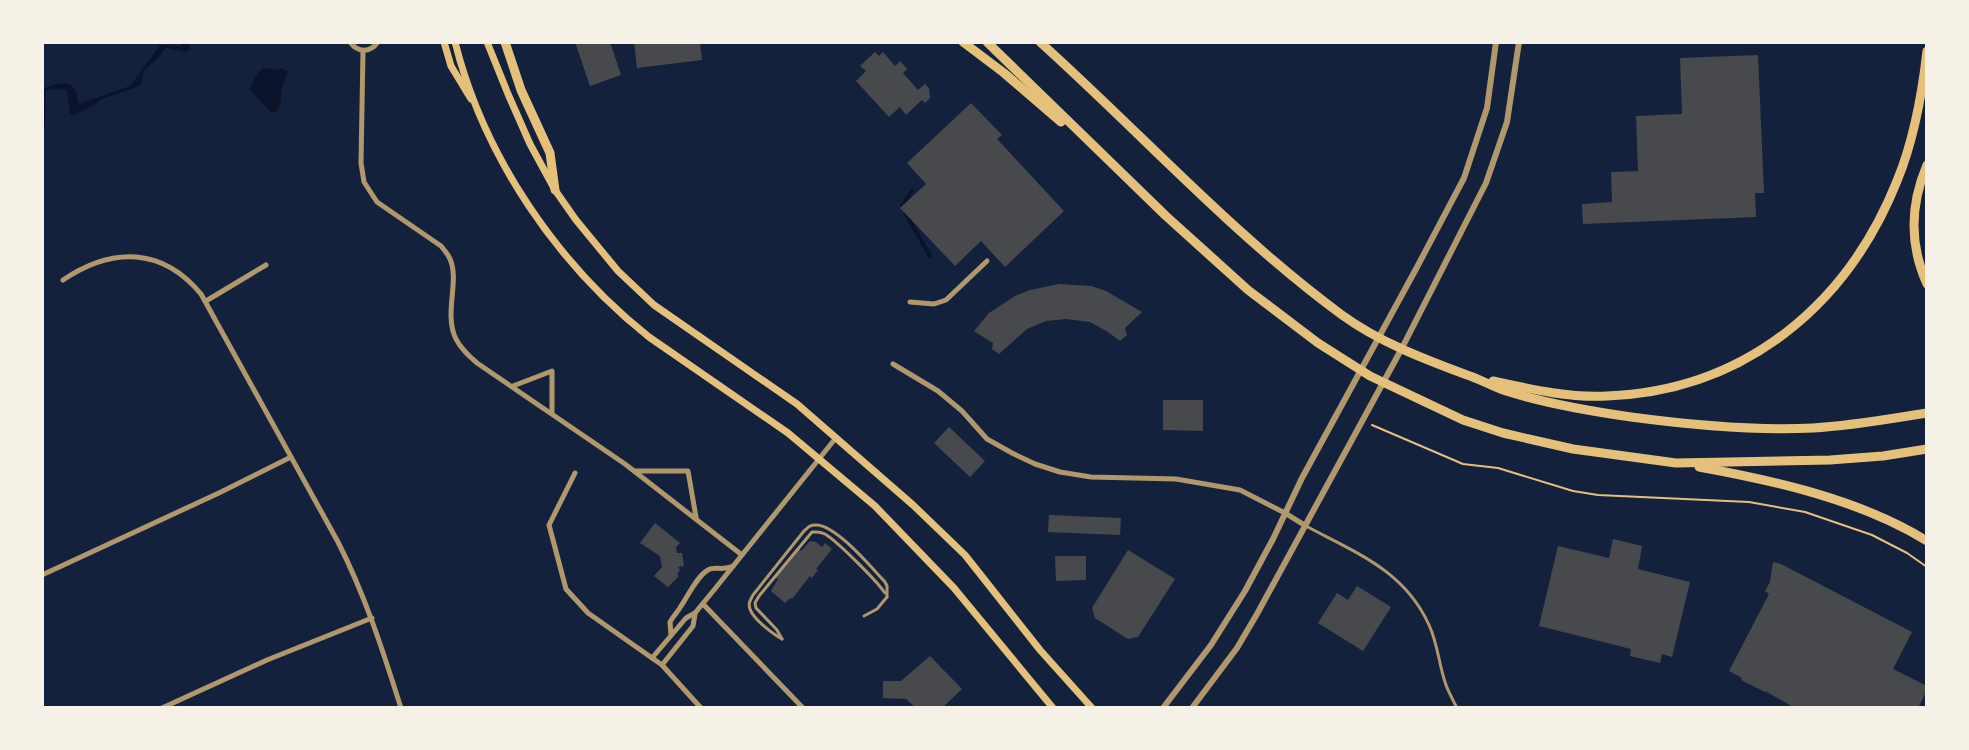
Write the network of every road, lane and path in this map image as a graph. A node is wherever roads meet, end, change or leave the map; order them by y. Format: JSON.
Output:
{"nodes":[{"id":1,"x":350,"y":42,"type":"edge"},
{"id":2,"x":378,"y":42,"type":"edge"},
{"id":3,"x":444,"y":42,"type":"edge"},
{"id":4,"x":455,"y":42,"type":"edge"},
{"id":5,"x":487,"y":42,"type":"edge"},
{"id":6,"x":505,"y":42,"type":"edge"},
{"id":7,"x":963,"y":42,"type":"edge"},
{"id":8,"x":987,"y":42,"type":"edge"},
{"id":9,"x":1040,"y":42,"type":"edge"},
{"id":10,"x":1496,"y":42,"type":"edge"},
{"id":11,"x":1519,"y":42,"type":"edge"},
{"id":12,"x":363,"y":51,"type":"junction"},
{"id":13,"x":1927,"y":51,"type":"edge"},
{"id":14,"x":476,"y":107,"type":"junction"},
{"id":15,"x":1927,"y":165,"type":"edge"},
{"id":16,"x":555,"y":190,"type":"junction"},
{"id":17,"x":1139,"y":190,"type":"junction"},
{"id":18,"x":987,"y":261,"type":"dead end"},
{"id":19,"x":266,"y":265,"type":"dead end"},
{"id":20,"x":63,"y":280,"type":"dead end"},
{"id":21,"x":1927,"y":284,"type":"edge"},
{"id":22,"x":206,"y":301,"type":"junction"},
{"id":23,"x":910,"y":302,"type":"dead end"},
{"id":24,"x":893,"y":364,"type":"dead end"},
{"id":25,"x":1474,"y":377,"type":"junction"},
{"id":26,"x":512,"y":386,"type":"junction"},
{"id":27,"x":552,"y":412,"type":"junction"},
{"id":28,"x":1927,"y":413,"type":"edge"},
{"id":29,"x":1372,"y":425,"type":"dead end"},
{"id":30,"x":835,"y":439,"type":"junction"},
{"id":31,"x":1927,"y":449,"type":"edge"},
{"id":32,"x":291,"y":457,"type":"junction"},
{"id":33,"x":819,"y":458,"type":"junction"},
{"id":34,"x":1676,"y":463,"type":"junction"},
{"id":35,"x":634,"y":471,"type":"junction"},
{"id":36,"x":575,"y":473,"type":"dead end"},
{"id":37,"x":1285,"y":513,"type":"junction"},
{"id":38,"x":696,"y":518,"type":"junction"},
{"id":39,"x":1306,"y":526,"type":"junction"},
{"id":40,"x":1927,"y":541,"type":"edge"},
{"id":41,"x":742,"y":555,"type":"junction"},
{"id":42,"x":734,"y":566,"type":"junction"},
{"id":43,"x":1927,"y":567,"type":"edge"},
{"id":44,"x":42,"y":575,"type":"edge"},
{"id":45,"x":703,"y":604,"type":"junction"},
{"id":46,"x":695,"y":613,"type":"junction"},
{"id":47,"x":864,"y":616,"type":"dead end"},
{"id":48,"x":372,"y":618,"type":"junction"},
{"id":49,"x":671,"y":635,"type":"junction"},
{"id":50,"x":782,"y":639,"type":"dead end"},
{"id":51,"x":682,"y":640,"type":"junction"},
{"id":52,"x":652,"y":658,"type":"junction"},
{"id":53,"x":662,"y":665,"type":"junction"},
{"id":54,"x":162,"y":708,"type":"edge"},
{"id":55,"x":401,"y":708,"type":"edge"},
{"id":56,"x":701,"y":708,"type":"edge"},
{"id":57,"x":803,"y":708,"type":"edge"},
{"id":58,"x":1053,"y":708,"type":"edge"},
{"id":59,"x":1092,"y":708,"type":"edge"},
{"id":60,"x":1163,"y":708,"type":"edge"},
{"id":61,"x":1192,"y":708,"type":"edge"},
{"id":62,"x":1457,"y":708,"type":"edge"}],
"edges":[{"from":1,"to":12,"type":"street"},
{"from":2,"to":12,"type":"street"},
{"from":3,"to":14,"type":"main road"},
{"from":4,"to":14,"type":"main road"},
{"from":5,"to":16,"type":"main road"},
{"from":6,"to":16,"type":"highway"},
{"from":7,"to":17,"type":"highway"},
{"from":8,"to":17,"type":"highway"},
{"from":9,"to":25,"type":"highway"},
{"from":10,"to":37,"type":"street"},
{"from":11,"to":39,"type":"street"},
{"from":12,"to":26,"type":"street"},
{"from":13,"to":25,"type":"highway"},
{"from":14,"to":33,"type":"main road"},
{"from":15,"to":21,"type":"highway"},
{"from":16,"to":30,"type":"main road"},
{"from":17,"to":34,"type":"highway"},
{"from":18,"to":23,"type":"street"},
{"from":19,"to":22,"type":"street"},
{"from":20,"to":22,"type":"street"},
{"from":22,"to":32,"type":"street"},
{"from":24,"to":37,"type":"street"},
{"from":25,"to":28,"type":"highway"},
{"from":26,"to":27,"type":"street"},
{"from":26,"to":27,"type":"street"},
{"from":27,"to":35,"type":"street"},
{"from":29,"to":43,"type":"path"},
{"from":30,"to":33,"type":"street"},
{"from":30,"to":59,"type":"main road"},
{"from":31,"to":34,"type":"highway"},
{"from":32,"to":44,"type":"street"},
{"from":32,"to":48,"type":"street"},
{"from":33,"to":41,"type":"street"},
{"from":33,"to":58,"type":"main road"},
{"from":34,"to":40,"type":"highway"},
{"from":35,"to":38,"type":"street"},
{"from":35,"to":38,"type":"street"},
{"from":36,"to":52,"type":"street"},
{"from":37,"to":39,"type":"street"},
{"from":37,"to":60,"type":"street"},
{"from":38,"to":41,"type":"street"},
{"from":39,"to":61,"type":"street"},
{"from":39,"to":62,"type":"lane"},
{"from":41,"to":42,"type":"street"},
{"from":42,"to":45,"type":"street"},
{"from":42,"to":49,"type":"street"},
{"from":45,"to":46,"type":"street"},
{"from":45,"to":57,"type":"street"},
{"from":46,"to":49,"type":"street"},
{"from":46,"to":51,"type":"street"},
{"from":47,"to":50,"type":"lane"},
{"from":48,"to":54,"type":"street"},
{"from":48,"to":55,"type":"street"},
{"from":49,"to":51,"type":"street"},
{"from":49,"to":52,"type":"street"},
{"from":51,"to":53,"type":"street"},
{"from":52,"to":53,"type":"street"},
{"from":53,"to":56,"type":"street"}]}
